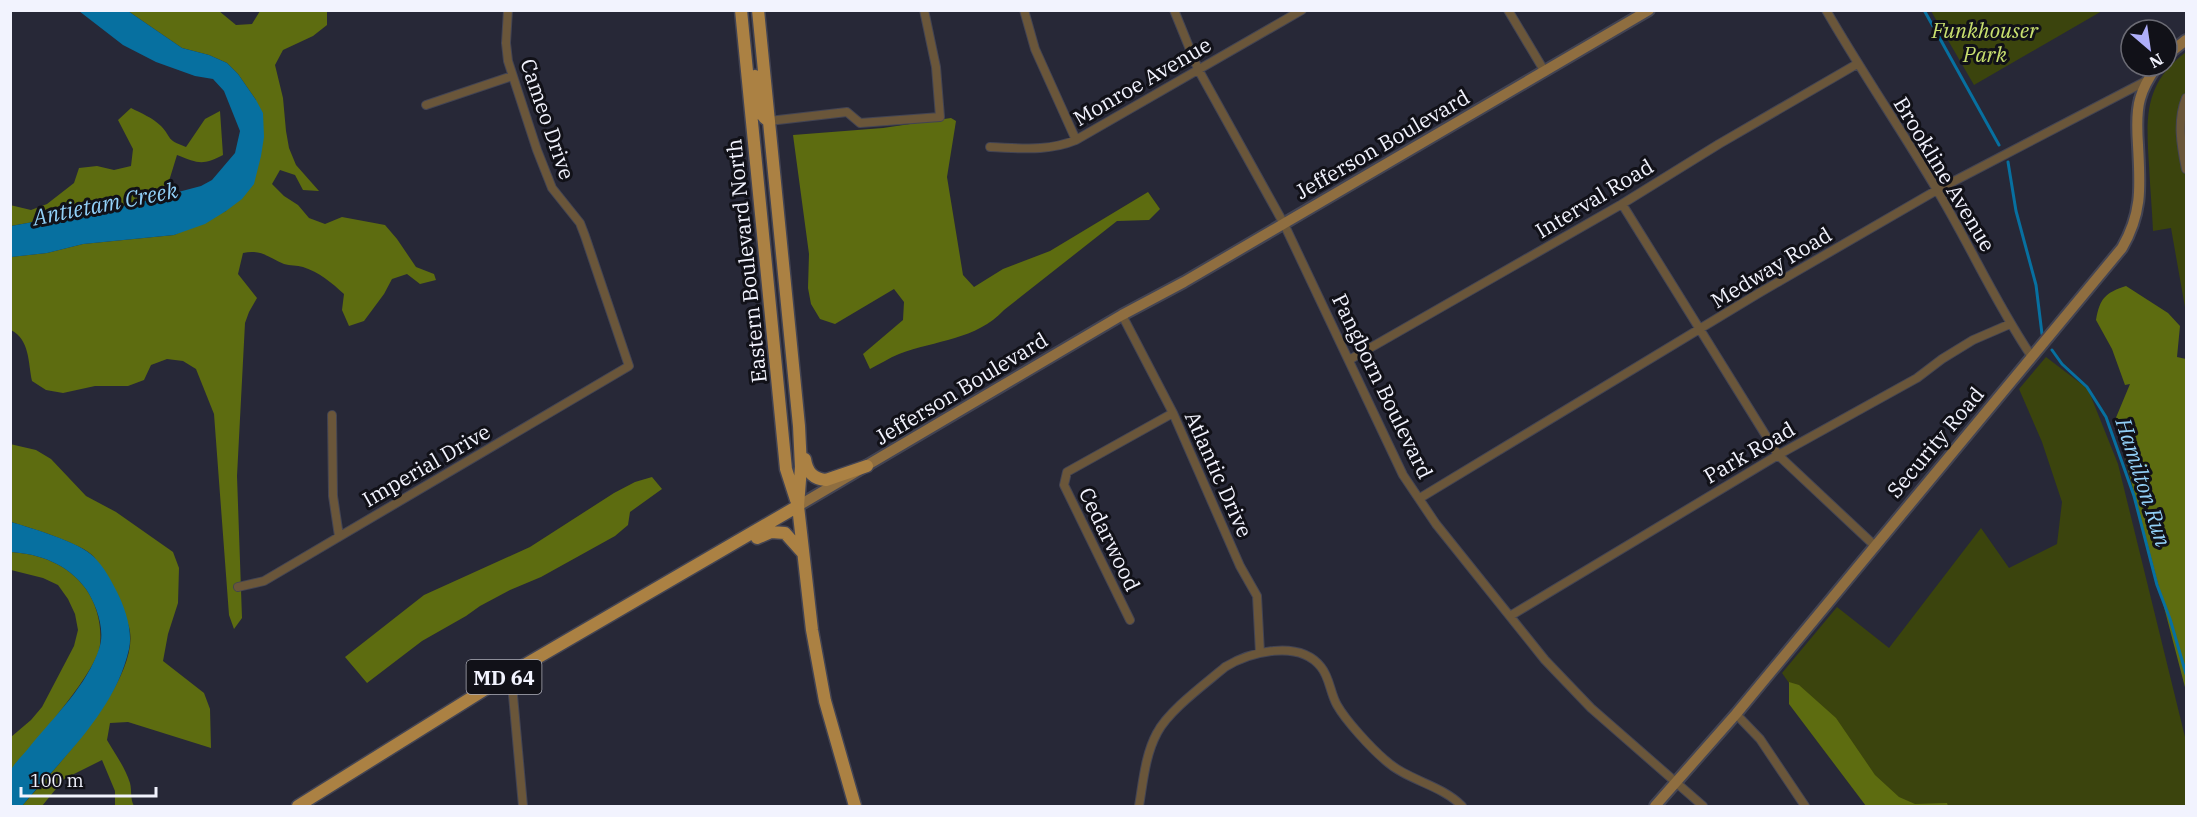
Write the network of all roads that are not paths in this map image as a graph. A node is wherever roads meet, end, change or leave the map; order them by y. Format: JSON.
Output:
{"nodes":[{"id":1,"x":508,"y":10,"type":"edge"},
{"id":2,"x":741,"y":10,"type":"edge"},
{"id":3,"x":752,"y":10,"type":"edge"},
{"id":4,"x":758,"y":10,"type":"edge"},
{"id":5,"x":924,"y":10,"type":"edge"},
{"id":6,"x":1024,"y":10,"type":"edge"},
{"id":7,"x":1174,"y":10,"type":"edge"},
{"id":8,"x":1302,"y":10,"type":"edge"},
{"id":9,"x":1508,"y":10,"type":"edge"},
{"id":10,"x":1649,"y":10,"type":"edge"},
{"id":11,"x":1826,"y":10,"type":"edge"},
{"id":12,"x":743,"y":32,"type":"junction"},
{"id":13,"x":762,"y":44,"type":"junction"},
{"id":14,"x":1857,"y":64,"type":"junction"},
{"id":15,"x":1198,"y":69,"type":"junction"},
{"id":16,"x":1545,"y":72,"type":"junction"},
{"id":17,"x":512,"y":76,"type":"junction"},
{"id":18,"x":2148,"y":80,"type":"joint"},
{"id":19,"x":2187,"y":98,"type":"edge"},
{"id":20,"x":426,"y":105,"type":"dead end"},
{"id":21,"x":769,"y":121,"type":"junction"},
{"id":22,"x":1076,"y":140,"type":"junction"},
{"id":23,"x":990,"y":147,"type":"dead end"},
{"id":24,"x":2187,"y":169,"type":"edge"},
{"id":25,"x":1937,"y":190,"type":"junction"},
{"id":26,"x":1622,"y":204,"type":"junction"},
{"id":27,"x":1284,"y":224,"type":"junction"},
{"id":28,"x":1122,"y":315,"type":"junction"},
{"id":29,"x":2010,"y":324,"type":"junction"},
{"id":30,"x":1700,"y":330,"type":"junction"},
{"id":31,"x":2032,"y":357,"type":"junction"},
{"id":32,"x":1349,"y":360,"type":"junction"},
{"id":33,"x":628,"y":366,"type":"joint"},
{"id":34,"x":1173,"y":413,"type":"junction"},
{"id":35,"x":332,"y":415,"type":"dead end"},
{"id":36,"x":799,"y":426,"type":"junction"},
{"id":37,"x":1778,"y":455,"type":"junction"},
{"id":38,"x":867,"y":466,"type":"junction"},
{"id":39,"x":1420,"y":498,"type":"junction"},
{"id":40,"x":798,"y":506,"type":"junction"},
{"id":41,"x":339,"y":536,"type":"junction"},
{"id":42,"x":1874,"y":545,"type":"junction"},
{"id":43,"x":802,"y":552,"type":"junction"},
{"id":44,"x":715,"y":556,"type":"junction"},
{"id":45,"x":238,"y":587,"type":"dead end"},
{"id":46,"x":1509,"y":616,"type":"junction"},
{"id":47,"x":1130,"y":620,"type":"dead end"},
{"id":48,"x":1260,"y":653,"type":"junction"},
{"id":49,"x":511,"y":673,"type":"junction"},
{"id":50,"x":1736,"y":714,"type":"junction"},
{"id":51,"x":1675,"y":783,"type":"junction"},
{"id":52,"x":298,"y":807,"type":"edge"},
{"id":53,"x":523,"y":807,"type":"edge"},
{"id":54,"x":855,"y":807,"type":"edge"},
{"id":55,"x":1138,"y":807,"type":"edge"},
{"id":56,"x":1462,"y":807,"type":"edge"},
{"id":57,"x":1655,"y":807,"type":"edge"},
{"id":58,"x":1703,"y":807,"type":"edge"},
{"id":59,"x":1804,"y":807,"type":"edge"}],
"edges":[{"from":1,"to":17,"type":"street","name":"Cameo Drive"},
{"from":2,"to":12,"type":"main road","name":"Eastern Boulevard North"},
{"from":3,"to":13,"type":"main road"},
{"from":4,"to":13,"type":"main road","name":"Eastern Boulevard North"},
{"from":5,"to":21,"type":"street"},
{"from":6,"to":22,"type":"street"},
{"from":7,"to":15,"type":"street","name":"Pangborn Boulevard"},
{"from":8,"to":15,"type":"street","name":"Monroe Avenue"},
{"from":9,"to":16,"type":"street"},
{"from":10,"to":16,"type":"main road","name":"Jefferson Boulevard","number":"MD 64"},
{"from":11,"to":14,"type":"street","name":"Brookline Avenue"},
{"from":12,"to":21,"type":"main road"},
{"from":12,"to":40,"type":"main road","name":"Eastern Boulevard North"},
{"from":13,"to":21,"type":"main road","name":"Eastern Boulevard North"},
{"from":14,"to":25,"type":"street","name":"Brookline Avenue"},
{"from":14,"to":26,"type":"street","name":"Interval Road"},
{"from":15,"to":22,"type":"street","name":"Monroe Avenue"},
{"from":15,"to":27,"type":"street","name":"Pangborn Boulevard"},
{"from":16,"to":27,"type":"main road","name":"Jefferson Boulevard","number":"MD 64"},
{"from":17,"to":20,"type":"street"},
{"from":17,"to":33,"type":"street","name":"Cameo Drive"},
{"from":18,"to":25,"type":"street","name":"Medway Road"},
{"from":18,"to":31,"type":"main road","name":"Security Road"},
{"from":19,"to":24,"type":"street"},
{"from":21,"to":36,"type":"main road","name":"Eastern Boulevard North"},
{"from":22,"to":23,"type":"street","name":"Monroe Avenue"},
{"from":25,"to":29,"type":"street","name":"Brookline Avenue"},
{"from":25,"to":30,"type":"street","name":"Medway Road"},
{"from":26,"to":30,"type":"street"},
{"from":26,"to":32,"type":"street","name":"Interval Road"},
{"from":27,"to":28,"type":"main road","name":"Jefferson Boulevard","number":"MD 64"},
{"from":27,"to":32,"type":"street","name":"Pangborn Boulevard"},
{"from":28,"to":34,"type":"street","name":"Atlantic Drive"},
{"from":28,"to":38,"type":"main road","name":"Jefferson Boulevard","number":"MD 64"},
{"from":29,"to":31,"type":"street","name":"Brookline Avenue"},
{"from":29,"to":37,"type":"street","name":"Park Road"},
{"from":30,"to":37,"type":"street"},
{"from":30,"to":39,"type":"street","name":"Medway Road"},
{"from":31,"to":42,"type":"main road","name":"Security Road"},
{"from":32,"to":39,"type":"street","name":"Pangborn Boulevard"},
{"from":33,"to":41,"type":"street","name":"Imperial Drive"},
{"from":34,"to":47,"type":"street","name":"Cedarwood"},
{"from":34,"to":48,"type":"street","name":"Atlantic Drive"},
{"from":35,"to":41,"type":"street"},
{"from":36,"to":38,"type":"main road"},
{"from":36,"to":40,"type":"main road","name":"Eastern Boulevard North"},
{"from":37,"to":42,"type":"street"},
{"from":37,"to":46,"type":"street","name":"Park Road"},
{"from":38,"to":40,"type":"main road","name":"Jefferson Boulevard","number":"MD 64"},
{"from":39,"to":46,"type":"street","name":"Pangborn Boulevard"},
{"from":40,"to":43,"type":"main road","name":"Eastern Boulevard North"},
{"from":40,"to":44,"type":"main road","name":"Jefferson Boulevard","number":"MD 64"},
{"from":41,"to":45,"type":"street","name":"Imperial Drive"},
{"from":42,"to":50,"type":"main road","name":"Security Road"},
{"from":43,"to":44,"type":"main road"},
{"from":43,"to":54,"type":"main road","name":"Eastern Boulevard North"},
{"from":44,"to":49,"type":"main road","name":"Jefferson Boulevard","number":"MD 64"},
{"from":46,"to":51,"type":"street","name":"Pangborn Boulevard"},
{"from":48,"to":55,"type":"street"},
{"from":48,"to":56,"type":"street"},
{"from":49,"to":52,"type":"main road","name":"Jefferson Boulevard","number":"MD 64"},
{"from":49,"to":53,"type":"street"},
{"from":50,"to":51,"type":"main road","name":"Security Road"},
{"from":50,"to":59,"type":"street"},
{"from":51,"to":57,"type":"main road","name":"Security Road"},
{"from":51,"to":58,"type":"street","name":"Pangborn Boulevard"}]}
